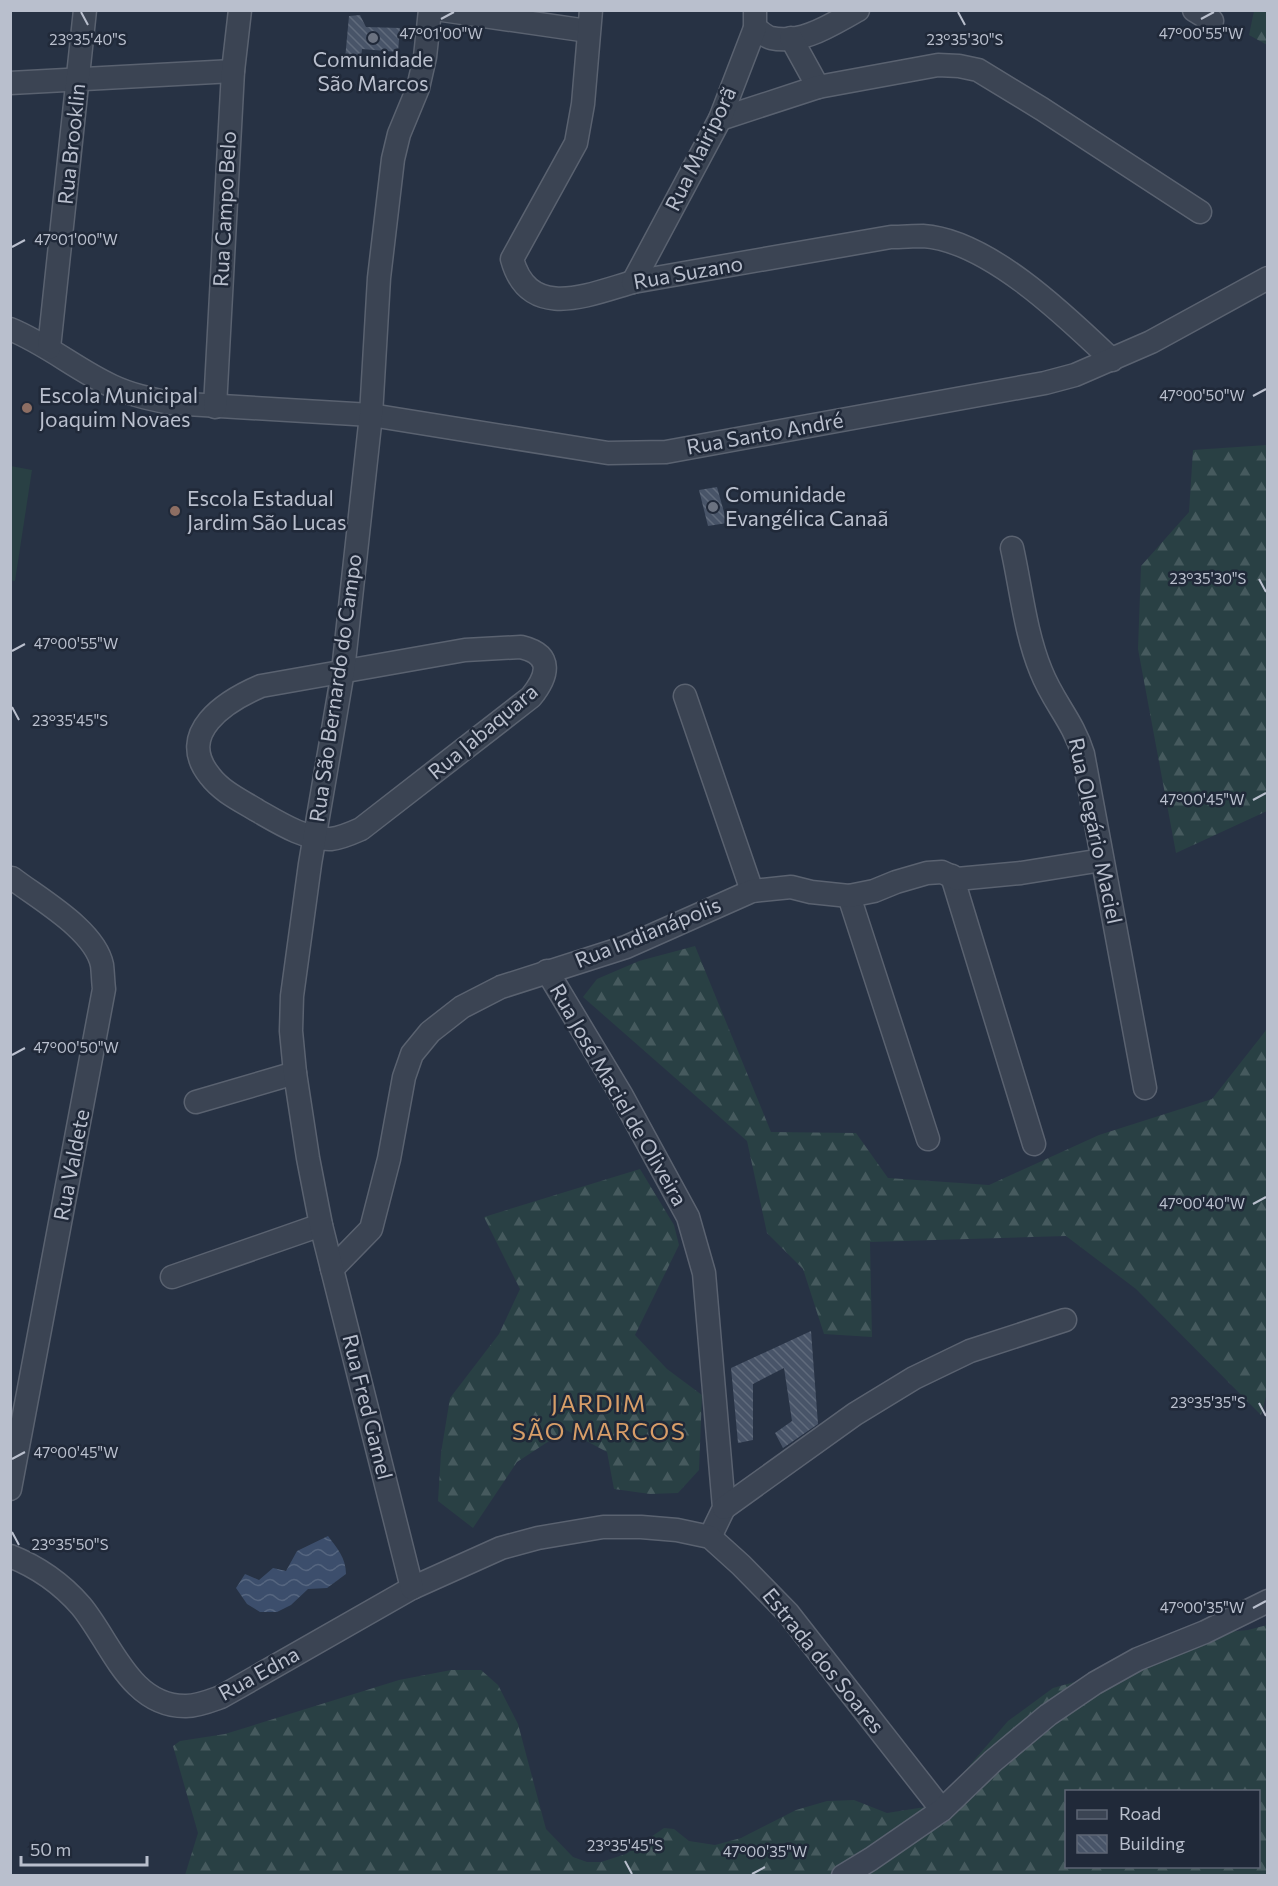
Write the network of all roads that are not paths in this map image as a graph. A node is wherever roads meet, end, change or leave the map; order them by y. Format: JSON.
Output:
{"nodes":[{"id":1,"x":85,"y":10,"type":"edge"},
{"id":2,"x":240,"y":10,"type":"edge"},
{"id":3,"x":430,"y":10,"type":"edge"},
{"id":4,"x":442,"y":10,"type":"edge"},
{"id":5,"x":858,"y":10,"type":"edge"},
{"id":6,"x":755,"y":19,"type":"edge"},
{"id":7,"x":589,"y":21,"type":"edge"},
{"id":8,"x":791,"y":38,"type":"junction"},
{"id":9,"x":233,"y":71,"type":"junction"},
{"id":10,"x":79,"y":79,"type":"junction"},
{"id":11,"x":10,"y":83,"type":"edge"},
{"id":12,"x":818,"y":87,"type":"junction"},
{"id":13,"x":720,"y":119,"type":"junction"},
{"id":14,"x":1200,"y":212,"type":"dead end"},
{"id":15,"x":1268,"y":278,"type":"edge"},
{"id":16,"x":633,"y":282,"type":"junction"},
{"id":17,"x":10,"y":329,"type":"edge"},
{"id":18,"x":49,"y":348,"type":"junction"},
{"id":19,"x":1112,"y":360,"type":"junction"},
{"id":20,"x":215,"y":407,"type":"junction"},
{"id":21,"x":371,"y":415,"type":"junction"},
{"id":22,"x":1012,"y":548,"type":"dead end"},
{"id":23,"x":342,"y":671,"type":"junction"},
{"id":24,"x":685,"y":696,"type":"dead end"},
{"id":25,"x":314,"y":837,"type":"junction"},
{"id":26,"x":1102,"y":860,"type":"junction"},
{"id":27,"x":952,"y":876,"type":"junction"},
{"id":28,"x":12,"y":878,"type":"edge"},
{"id":29,"x":752,"y":891,"type":"junction"},
{"id":30,"x":849,"y":896,"type":"junction"},
{"id":31,"x":547,"y":971,"type":"junction"},
{"id":32,"x":295,"y":1072,"type":"junction"},
{"id":33,"x":1145,"y":1088,"type":"dead end"},
{"id":34,"x":196,"y":1102,"type":"dead end"},
{"id":35,"x":928,"y":1139,"type":"dead end"},
{"id":36,"x":1034,"y":1144,"type":"dead end"},
{"id":37,"x":321,"y":1225,"type":"junction"},
{"id":38,"x":332,"y":1269,"type":"junction"},
{"id":39,"x":172,"y":1276,"type":"dead end"},
{"id":40,"x":1065,"y":1320,"type":"dead end"},
{"id":41,"x":10,"y":1489,"type":"edge"},
{"id":42,"x":724,"y":1508,"type":"junction"},
{"id":43,"x":710,"y":1538,"type":"junction"},
{"id":44,"x":10,"y":1556,"type":"edge"},
{"id":45,"x":412,"y":1588,"type":"junction"},
{"id":46,"x":1268,"y":1601,"type":"edge"},
{"id":47,"x":1268,"y":1616,"type":"edge"},
{"id":48,"x":1204,"y":1632,"type":"junction"},
{"id":49,"x":942,"y":1810,"type":"junction"},
{"id":50,"x":843,"y":1875,"type":"edge"}],
"edges":[{"from":1,"to":10,"type":"street","name":"Rua Brooklin"},
{"from":2,"to":9,"type":"street","name":"Rua Campo Belo"},
{"from":3,"to":21,"type":"street","name":"Rua São Bernardo do Campo"},
{"from":4,"to":7,"type":"street"},
{"from":5,"to":8,"type":"street"},
{"from":6,"to":8,"type":"street"},
{"from":6,"to":13,"type":"street","name":"Rua Mairiporã"},
{"from":7,"to":16,"type":"street","name":"Rua Suzano"},
{"from":8,"to":12,"type":"street"},
{"from":9,"to":10,"type":"street"},
{"from":9,"to":20,"type":"street","name":"Rua Campo Belo"},
{"from":10,"to":11,"type":"street"},
{"from":10,"to":18,"type":"street","name":"Rua Brooklin"},
{"from":12,"to":13,"type":"street"},
{"from":12,"to":14,"type":"street"},
{"from":13,"to":16,"type":"street","name":"Rua Mairiporã"},
{"from":15,"to":19,"type":"street","name":"Rua Santo André"},
{"from":16,"to":19,"type":"street","name":"Rua Suzano"},
{"from":17,"to":18,"type":"street","name":"Rua Santo André"},
{"from":18,"to":20,"type":"street","name":"Rua Santo André"},
{"from":19,"to":21,"type":"street","name":"Rua Santo André"},
{"from":20,"to":21,"type":"street","name":"Rua Santo André"},
{"from":21,"to":23,"type":"street","name":"Rua São Bernardo do Campo"},
{"from":22,"to":26,"type":"street","name":"Rua Olegário Maciel"},
{"from":23,"to":25,"type":"street","name":"Rua São Bernardo do Campo"},
{"from":23,"to":25,"type":"street","name":"Rua Jabaquara"},
{"from":23,"to":25,"type":"street","name":"Rua Jabaquara"},
{"from":24,"to":29,"type":"street"},
{"from":25,"to":32,"type":"street","name":"Rua São Bernardo do Campo"},
{"from":26,"to":27,"type":"street","name":"Rua Indianápolis"},
{"from":26,"to":33,"type":"street","name":"Rua Olegário Maciel"},
{"from":27,"to":30,"type":"street","name":"Rua Indianápolis"},
{"from":27,"to":36,"type":"street"},
{"from":28,"to":41,"type":"street","name":"Rua Valdete"},
{"from":29,"to":30,"type":"street","name":"Rua Indianápolis"},
{"from":29,"to":31,"type":"street","name":"Rua Indianápolis"},
{"from":30,"to":35,"type":"street"},
{"from":31,"to":38,"type":"street","name":"Rua Indianápolis"},
{"from":31,"to":42,"type":"street","name":"Rua José Maciel de Oliveira"},
{"from":32,"to":34,"type":"street"},
{"from":32,"to":37,"type":"street","name":"Rua São Bernardo do Campo"},
{"from":37,"to":38,"type":"street","name":"Rua Fred Gamel"},
{"from":37,"to":39,"type":"street"},
{"from":38,"to":45,"type":"street","name":"Rua Fred Gamel"},
{"from":40,"to":42,"type":"street"},
{"from":42,"to":43,"type":"street","name":"Rua José Maciel de Oliveira"},
{"from":43,"to":45,"type":"street","name":"Estrada dos Soares"},
{"from":43,"to":49,"type":"street","name":"Estrada dos Soares"},
{"from":44,"to":45,"type":"street","name":"Rua Edna"},
{"from":46,"to":48,"type":"street"},
{"from":47,"to":48,"type":"street"},
{"from":48,"to":49,"type":"street"},
{"from":49,"to":50,"type":"street"}]}
